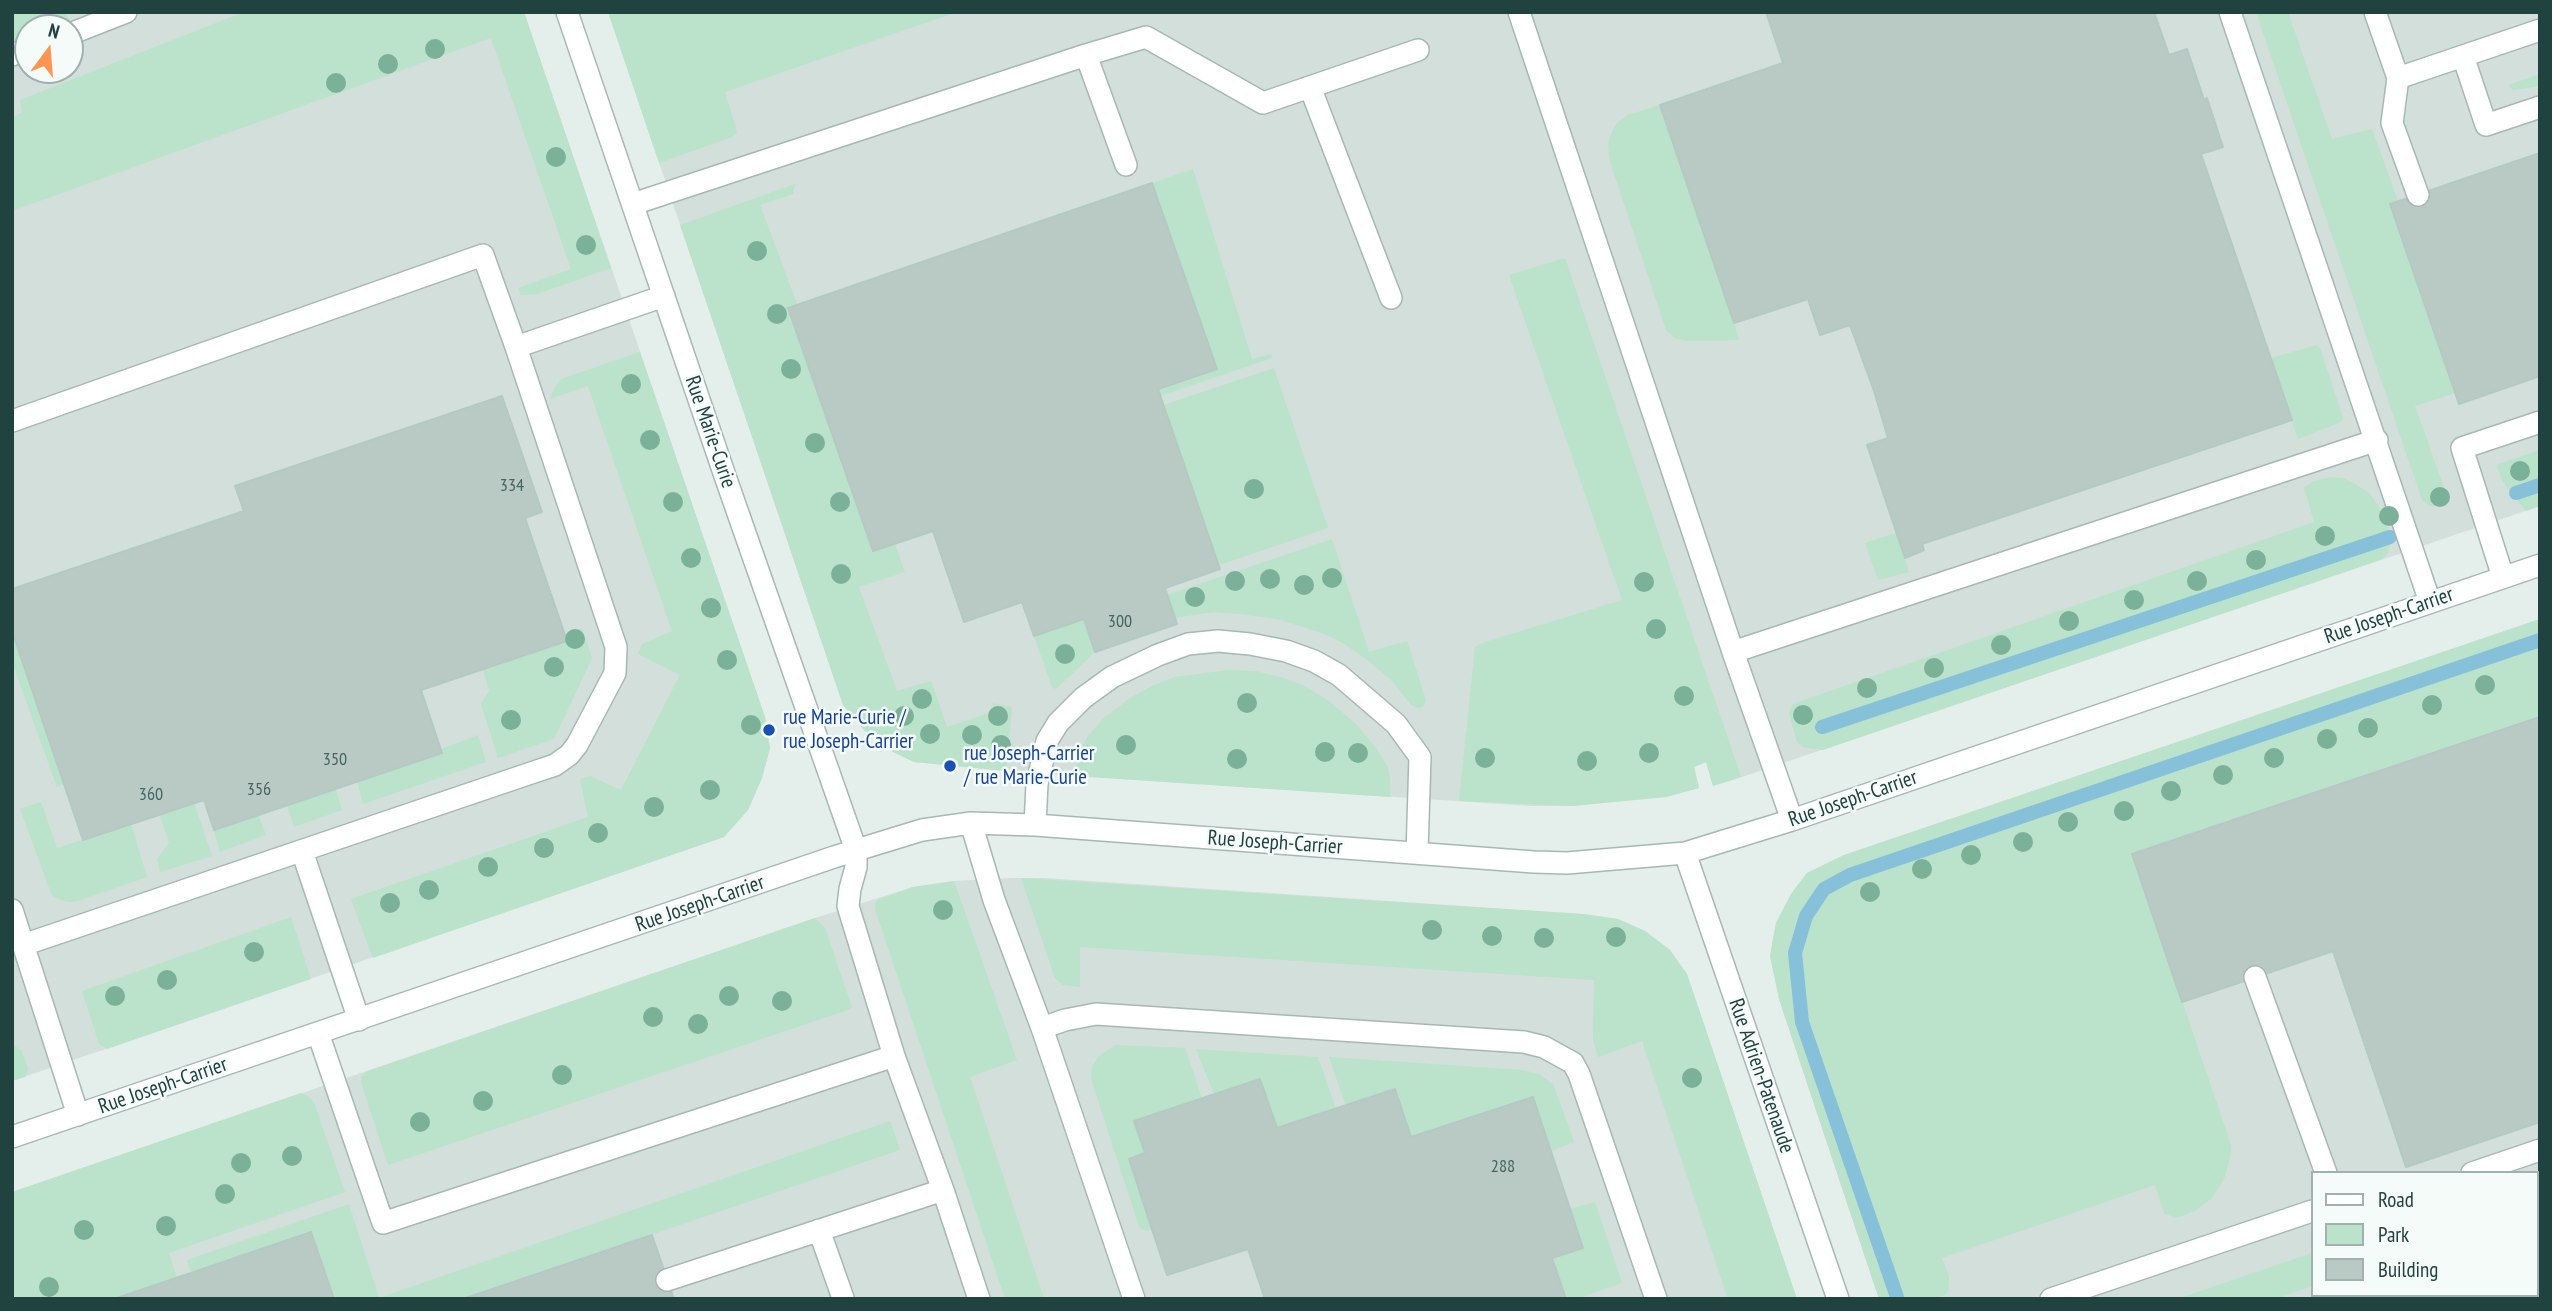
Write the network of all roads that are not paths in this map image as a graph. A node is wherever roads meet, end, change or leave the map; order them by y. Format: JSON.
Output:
{"nodes":[{"id":1,"x":126,"y":12,"type":"edge"},
{"id":2,"x":567,"y":12,"type":"edge"},
{"id":3,"x":1519,"y":12,"type":"edge"},
{"id":4,"x":2230,"y":12,"type":"edge"},
{"id":5,"x":2375,"y":12,"type":"edge"},
{"id":6,"x":84,"y":28,"type":"edge"},
{"id":7,"x":2540,"y":30,"type":"edge"},
{"id":8,"x":1418,"y":50,"type":"dead end"},
{"id":9,"x":1086,"y":55,"type":"junction"},
{"id":10,"x":2463,"y":56,"type":"junction"},
{"id":11,"x":2398,"y":78,"type":"junction"},
{"id":12,"x":1310,"y":87,"type":"junction"},
{"id":13,"x":2540,"y":107,"type":"edge"},
{"id":14,"x":1126,"y":165,"type":"dead end"},
{"id":15,"x":2418,"y":195,"type":"dead end"},
{"id":16,"x":633,"y":204,"type":"junction"},
{"id":17,"x":664,"y":296,"type":"junction"},
{"id":18,"x":1391,"y":298,"type":"dead end"},
{"id":19,"x":516,"y":346,"type":"junction"},
{"id":20,"x":12,"y":422,"type":"edge"},
{"id":21,"x":2540,"y":422,"type":"edge"},
{"id":22,"x":2377,"y":440,"type":"junction"},
{"id":23,"x":2540,"y":565,"type":"edge"},
{"id":24,"x":2503,"y":577,"type":"junction"},
{"id":25,"x":2430,"y":602,"type":"junction"},
{"id":26,"x":1733,"y":652,"type":"junction"},
{"id":27,"x":1792,"y":820,"type":"junction"},
{"id":28,"x":971,"y":823,"type":"junction"},
{"id":29,"x":1035,"y":825,"type":"junction"},
{"id":30,"x":302,"y":850,"type":"junction"},
{"id":31,"x":856,"y":850,"type":"junction"},
{"id":32,"x":1417,"y":853,"type":"junction"},
{"id":33,"x":1685,"y":853,"type":"junction"},
{"id":34,"x":12,"y":910,"type":"edge"},
{"id":35,"x":23,"y":945,"type":"junction"},
{"id":36,"x":2255,"y":977,"type":"dead end"},
{"id":37,"x":359,"y":1020,"type":"junction"},
{"id":38,"x":1042,"y":1028,"type":"junction"},
{"id":39,"x":318,"y":1033,"type":"junction"},
{"id":40,"x":894,"y":1056,"type":"junction"},
{"id":41,"x":78,"y":1115,"type":"junction"},
{"id":42,"x":12,"y":1137,"type":"edge"},
{"id":43,"x":2540,"y":1150,"type":"edge"},
{"id":44,"x":2325,"y":1171,"type":"edge"},
{"id":45,"x":2478,"y":1171,"type":"edge"},
{"id":46,"x":943,"y":1190,"type":"junction"},
{"id":47,"x":2310,"y":1212,"type":"edge"},
{"id":48,"x":819,"y":1230,"type":"junction"},
{"id":49,"x":667,"y":1280,"type":"dead end"},
{"id":50,"x":843,"y":1298,"type":"edge"},
{"id":51,"x":979,"y":1299,"type":"edge"},
{"id":52,"x":1134,"y":1299,"type":"edge"},
{"id":53,"x":1656,"y":1299,"type":"edge"},
{"id":54,"x":1838,"y":1299,"type":"edge"},
{"id":55,"x":2051,"y":1299,"type":"edge"}],
"edges":[{"from":1,"to":6,"type":"street"},
{"from":2,"to":16,"type":"street","name":"Rue Marie-Curie"},
{"from":3,"to":26,"type":"street"},
{"from":4,"to":22,"type":"street"},
{"from":5,"to":11,"type":"street"},
{"from":7,"to":10,"type":"street"},
{"from":8,"to":12,"type":"street"},
{"from":9,"to":12,"type":"street"},
{"from":9,"to":14,"type":"street"},
{"from":9,"to":16,"type":"street"},
{"from":10,"to":11,"type":"street"},
{"from":10,"to":13,"type":"street"},
{"from":11,"to":15,"type":"street"},
{"from":12,"to":18,"type":"street"},
{"from":16,"to":17,"type":"street","name":"Rue Marie-Curie"},
{"from":17,"to":19,"type":"street"},
{"from":17,"to":31,"type":"street","name":"Rue Marie-Curie"},
{"from":19,"to":20,"type":"street"},
{"from":19,"to":30,"type":"street"},
{"from":21,"to":24,"type":"street"},
{"from":22,"to":25,"type":"street"},
{"from":22,"to":26,"type":"street"},
{"from":23,"to":24,"type":"street","name":"Rue Joseph-Carrier"},
{"from":24,"to":25,"type":"street","name":"Rue Joseph-Carrier"},
{"from":25,"to":27,"type":"street","name":"Rue Joseph-Carrier"},
{"from":26,"to":27,"type":"street"},
{"from":27,"to":33,"type":"street","name":"Rue Joseph-Carrier"},
{"from":28,"to":29,"type":"street","name":"Rue Joseph-Carrier"},
{"from":28,"to":31,"type":"street","name":"Rue Joseph-Carrier"},
{"from":28,"to":38,"type":"street"},
{"from":29,"to":32,"type":"street","name":"Rue Joseph-Carrier"},
{"from":29,"to":32,"type":"street"},
{"from":30,"to":35,"type":"street"},
{"from":30,"to":37,"type":"street"},
{"from":31,"to":37,"type":"street","name":"Rue Joseph-Carrier"},
{"from":31,"to":40,"type":"street"},
{"from":32,"to":33,"type":"street","name":"Rue Joseph-Carrier"},
{"from":33,"to":54,"type":"street","name":"Rue Adrien-Patenaude"},
{"from":34,"to":35,"type":"street"},
{"from":35,"to":41,"type":"street"},
{"from":36,"to":44,"type":"street"},
{"from":37,"to":39,"type":"street","name":"Rue Joseph-Carrier"},
{"from":38,"to":52,"type":"street"},
{"from":38,"to":53,"type":"street"},
{"from":39,"to":40,"type":"street"},
{"from":39,"to":41,"type":"street","name":"Rue Joseph-Carrier"},
{"from":40,"to":46,"type":"street"},
{"from":41,"to":42,"type":"street","name":"Rue Joseph-Carrier"},
{"from":43,"to":45,"type":"street"},
{"from":46,"to":48,"type":"street"},
{"from":46,"to":51,"type":"street"},
{"from":47,"to":55,"type":"street"},
{"from":48,"to":49,"type":"street"},
{"from":48,"to":50,"type":"street"}]}
